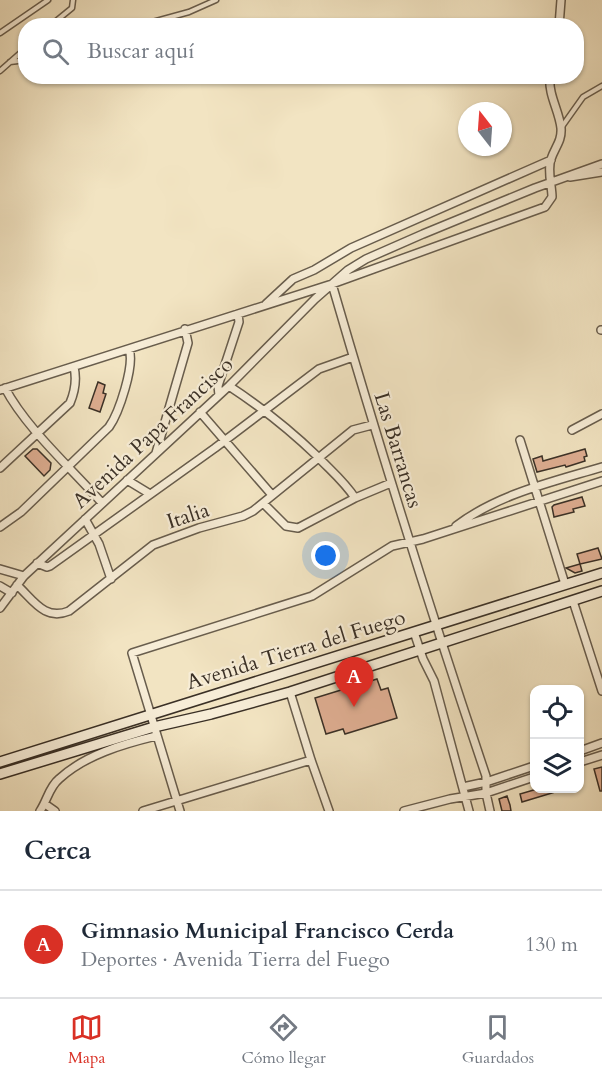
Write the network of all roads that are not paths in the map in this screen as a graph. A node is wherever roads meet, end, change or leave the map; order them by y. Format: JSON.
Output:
{"nodes":[{"id":1,"x":48,"y":0,"type":"edge"},
{"id":2,"x":73,"y":0,"type":"edge"},
{"id":3,"x":216,"y":0,"type":"edge"},
{"id":4,"x":561,"y":0,"type":"edge"},
{"id":5,"x":22,"y":18,"type":"edge"},
{"id":6,"x":60,"y":18,"type":"edge"},
{"id":7,"x":167,"y":18,"type":"edge"},
{"id":8,"x":560,"y":18,"type":"edge"},
{"id":9,"x":18,"y":21,"type":"edge"},
{"id":10,"x":0,"y":33,"type":"edge"},
{"id":11,"x":18,"y":55,"type":"edge"},
{"id":12,"x":18,"y":61,"type":"edge"},
{"id":13,"x":10,"y":62,"type":"junction"},
{"id":14,"x":0,"y":71,"type":"edge"},
{"id":15,"x":550,"y":84,"type":"edge"},
{"id":16,"x":602,"y":86,"type":"edge"},
{"id":17,"x":561,"y":129,"type":"junction"},
{"id":18,"x":550,"y":159,"type":"junction"},
{"id":19,"x":602,"y":164,"type":"edge"},
{"id":20,"x":602,"y":172,"type":"edge"},
{"id":21,"x":562,"y":178,"type":"junction"},
{"id":22,"x":551,"y":183,"type":"junction"},
{"id":23,"x":332,"y":284,"type":"junction"},
{"id":24,"x":265,"y":305,"type":"junction"},
{"id":25,"x":238,"y":314,"type":"junction"},
{"id":26,"x":185,"y":329,"type":"junction"},
{"id":27,"x":129,"y":349,"type":"junction"},
{"id":28,"x":353,"y":357,"type":"junction"},
{"id":29,"x":74,"y":367,"type":"junction"},
{"id":30,"x":229,"y":386,"type":"junction"},
{"id":31,"x":2,"y":389,"type":"edge"},
{"id":32,"x":219,"y":395,"type":"junction"},
{"id":33,"x":265,"y":410,"type":"junction"},
{"id":34,"x":200,"y":412,"type":"junction"},
{"id":35,"x":602,"y":414,"type":"edge"},
{"id":36,"x":372,"y":425,"type":"junction"},
{"id":37,"x":572,"y":430,"type":"dead end"},
{"id":38,"x":38,"y":434,"type":"junction"},
{"id":39,"x":520,"y":440,"type":"dead end"},
{"id":40,"x":225,"y":441,"type":"junction"},
{"id":41,"x":156,"y":454,"type":"junction"},
{"id":42,"x":318,"y":458,"type":"junction"},
{"id":43,"x":69,"y":466,"type":"junction"},
{"id":44,"x":602,"y":467,"type":"edge"},
{"id":45,"x":0,"y":468,"type":"edge"},
{"id":46,"x":127,"y":480,"type":"junction"},
{"id":47,"x":602,"y":481,"type":"edge"},
{"id":48,"x":391,"y":483,"type":"junction"},
{"id":49,"x":534,"y":488,"type":"junction"},
{"id":50,"x":150,"y":494,"type":"junction"},
{"id":51,"x":272,"y":495,"type":"junction"},
{"id":52,"x":354,"y":498,"type":"junction"},
{"id":53,"x":538,"y":501,"type":"junction"},
{"id":54,"x":102,"y":503,"type":"junction"},
{"id":55,"x":263,"y":503,"type":"junction"},
{"id":56,"x":85,"y":519,"type":"junction"},
{"id":57,"x":0,"y":527,"type":"edge"},
{"id":58,"x":452,"y":530,"type":"junction"},
{"id":59,"x":94,"y":535,"type":"junction"},
{"id":60,"x":409,"y":542,"type":"junction"},
{"id":61,"x":38,"y":563,"type":"junction"},
{"id":62,"x":0,"y":569,"type":"edge"},
{"id":63,"x":602,"y":573,"type":"edge"},
{"id":64,"x":24,"y":576,"type":"junction"},
{"id":65,"x":111,"y":579,"type":"junction"},
{"id":66,"x":565,"y":584,"type":"junction"},
{"id":67,"x":17,"y":585,"type":"junction"},
{"id":68,"x":0,"y":586,"type":"edge"},
{"id":69,"x":602,"y":591,"type":"edge"},
{"id":70,"x":12,"y":592,"type":"junction"},
{"id":71,"x":573,"y":601,"type":"junction"},
{"id":72,"x":0,"y":608,"type":"edge"},
{"id":73,"x":435,"y":626,"type":"junction"},
{"id":74,"x":414,"y":632,"type":"junction"},
{"id":75,"x":441,"y":644,"type":"junction"},
{"id":76,"x":420,"y":650,"type":"junction"},
{"id":77,"x":598,"y":665,"type":"edge"},
{"id":78,"x":600,"y":675,"type":"edge"},
{"id":79,"x":602,"y":691,"type":"edge"},
{"id":80,"x":290,"y":692,"type":"junction"},
{"id":81,"x":150,"y":714,"type":"junction"},
{"id":82,"x":155,"y":731,"type":"junction"},
{"id":83,"x":602,"y":743,"type":"edge"},
{"id":84,"x":584,"y":749,"type":"edge"},
{"id":85,"x":602,"y":755,"type":"edge"},
{"id":86,"x":311,"y":760,"type":"junction"},
{"id":87,"x":584,"y":760,"type":"edge"},
{"id":88,"x":0,"y":762,"type":"edge"},
{"id":89,"x":530,"y":767,"type":"edge"},
{"id":90,"x":0,"y":774,"type":"edge"},
{"id":91,"x":530,"y":778,"type":"edge"},
{"id":92,"x":486,"y":782,"type":"junction"},
{"id":93,"x":463,"y":787,"type":"junction"},
{"id":94,"x":486,"y":793,"type":"junction"},
{"id":95,"x":465,"y":796,"type":"junction"},
{"id":96,"x":177,"y":801,"type":"junction"},
{"id":97,"x":43,"y":808,"type":"edge"},
{"id":98,"x":55,"y":811,"type":"edge"},
{"id":99,"x":143,"y":811,"type":"edge"},
{"id":100,"x":180,"y":811,"type":"edge"},
{"id":101,"x":329,"y":811,"type":"edge"},
{"id":102,"x":404,"y":811,"type":"edge"},
{"id":103,"x":469,"y":811,"type":"edge"},
{"id":104,"x":490,"y":811,"type":"edge"}],
"edges":[{"from":1,"to":5,"type":"lane"},
{"from":2,"to":6,"type":"lane"},
{"from":3,"to":7,"type":"lane"},
{"from":4,"to":8,"type":"street"},
{"from":9,"to":10,"type":"lane"},
{"from":11,"to":13,"type":"lane"},
{"from":12,"to":13,"type":"lane"},
{"from":13,"to":14,"type":"lane"},
{"from":15,"to":17,"type":"street"},
{"from":16,"to":17,"type":"lane"},
{"from":17,"to":18,"type":"street"},
{"from":18,"to":22,"type":"street"},
{"from":18,"to":24,"type":"street"},
{"from":19,"to":21,"type":"street"},
{"from":20,"to":21,"type":"street"},
{"from":21,"to":22,"type":"street"},
{"from":22,"to":23,"type":"street"},
{"from":22,"to":23,"type":"street"},
{"from":23,"to":24,"type":"street"},
{"from":23,"to":28,"type":"street","name":"Las Barrancas"},
{"from":23,"to":30,"type":"street","name":"Avenida Papa Francisco"},
{"from":24,"to":25,"type":"street"},
{"from":25,"to":26,"type":"street"},
{"from":25,"to":32,"type":"street"},
{"from":26,"to":27,"type":"street"},
{"from":26,"to":41,"type":"street"},
{"from":27,"to":29,"type":"street"},
{"from":27,"to":43,"type":"street"},
{"from":28,"to":33,"type":"street"},
{"from":28,"to":36,"type":"street","name":"Las Barrancas"},
{"from":29,"to":31,"type":"street"},
{"from":29,"to":38,"type":"street"},
{"from":30,"to":32,"type":"street","name":"Avenida Papa Francisco"},
{"from":30,"to":33,"type":"street"},
{"from":31,"to":38,"type":"street"},
{"from":32,"to":34,"type":"street","name":"Avenida Papa Francisco"},
{"from":33,"to":40,"type":"street"},
{"from":33,"to":42,"type":"street"},
{"from":34,"to":40,"type":"street"},
{"from":34,"to":41,"type":"street","name":"Avenida Papa Francisco"},
{"from":35,"to":37,"type":"street"},
{"from":36,"to":42,"type":"street","name":"Italia"},
{"from":36,"to":48,"type":"street","name":"Las Barrancas"},
{"from":38,"to":43,"type":"street"},
{"from":38,"to":45,"type":"street"},
{"from":39,"to":49,"type":"street"},
{"from":40,"to":50,"type":"street"},
{"from":40,"to":51,"type":"street"},
{"from":41,"to":46,"type":"street","name":"Avenida Papa Francisco"},
{"from":42,"to":51,"type":"street","name":"Italia"},
{"from":42,"to":52,"type":"street"},
{"from":43,"to":54,"type":"street"},
{"from":43,"to":57,"type":"street"},
{"from":44,"to":49,"type":"street"},
{"from":46,"to":50,"type":"street"},
{"from":46,"to":54,"type":"street","name":"Avenida Papa Francisco"},
{"from":47,"to":53,"type":"street"},
{"from":48,"to":52,"type":"street"},
{"from":48,"to":60,"type":"street","name":"Las Barrancas"},
{"from":49,"to":53,"type":"street"},
{"from":49,"to":58,"type":"street"},
{"from":50,"to":59,"type":"street"},
{"from":51,"to":55,"type":"street","name":"Italia"},
{"from":52,"to":55,"type":"street"},
{"from":53,"to":58,"type":"street"},
{"from":53,"to":66,"type":"street"},
{"from":54,"to":56,"type":"street","name":"Avenida Papa Francisco"},
{"from":55,"to":65,"type":"street","name":"Italia"},
{"from":56,"to":59,"type":"street"},
{"from":56,"to":61,"type":"street","name":"Avenida Papa Francisco"},
{"from":58,"to":60,"type":"street"},
{"from":59,"to":61,"type":"street"},
{"from":59,"to":65,"type":"street"},
{"from":60,"to":73,"type":"street","name":"Las Barrancas"},
{"from":60,"to":81,"type":"street"},
{"from":61,"to":64,"type":"street","name":"Avenida Papa Francisco"},
{"from":62,"to":64,"type":"street"},
{"from":63,"to":66,"type":"street","name":"Avenida Tierra del Fuego"},
{"from":64,"to":67,"type":"street","name":"Avenida Papa Francisco"},
{"from":65,"to":67,"type":"street","name":"Italia"},
{"from":66,"to":73,"type":"street","name":"Avenida Tierra del Fuego"},
{"from":67,"to":70,"type":"street","name":"Avenida Papa Francisco"},
{"from":68,"to":70,"type":"street"},
{"from":69,"to":71,"type":"street","name":"Avenida Tierra del Fuego"},
{"from":70,"to":72,"type":"street","name":"Avenida Papa Francisco"},
{"from":71,"to":75,"type":"street","name":"Avenida Tierra del Fuego"},
{"from":71,"to":77,"type":"street"},
{"from":73,"to":74,"type":"street","name":"Avenida Tierra del Fuego"},
{"from":73,"to":75,"type":"street","name":"Las Barrancas"},
{"from":74,"to":76,"type":"street"},
{"from":74,"to":81,"type":"street","name":"Avenida Tierra del Fuego"},
{"from":75,"to":76,"type":"street","name":"Avenida Tierra del Fuego"},
{"from":75,"to":92,"type":"street","name":"Las Barrancas"},
{"from":76,"to":80,"type":"street","name":"Avenida Tierra del Fuego"},
{"from":76,"to":93,"type":"street"},
{"from":77,"to":78,"type":"street"},
{"from":78,"to":79,"type":"street"},
{"from":80,"to":82,"type":"street","name":"Avenida Tierra del Fuego"},
{"from":80,"to":86,"type":"street"},
{"from":81,"to":82,"type":"street"},
{"from":81,"to":88,"type":"street","name":"Avenida Tierra del Fuego"},
{"from":82,"to":90,"type":"street","name":"Avenida Tierra del Fuego"},
{"from":82,"to":96,"type":"street"},
{"from":82,"to":97,"type":"street"},
{"from":83,"to":84,"type":"street"},
{"from":85,"to":87,"type":"street"},
{"from":86,"to":96,"type":"street"},
{"from":86,"to":101,"type":"street"},
{"from":89,"to":92,"type":"street"},
{"from":91,"to":94,"type":"street"},
{"from":92,"to":93,"type":"street"},
{"from":92,"to":94,"type":"street","name":"Las Barrancas"},
{"from":93,"to":95,"type":"street"},
{"from":94,"to":95,"type":"street"},
{"from":94,"to":104,"type":"street","name":"Las Barrancas"},
{"from":95,"to":102,"type":"street"},
{"from":95,"to":103,"type":"street"},
{"from":96,"to":99,"type":"street"},
{"from":96,"to":100,"type":"street"},
{"from":97,"to":98,"type":"street"}]}
